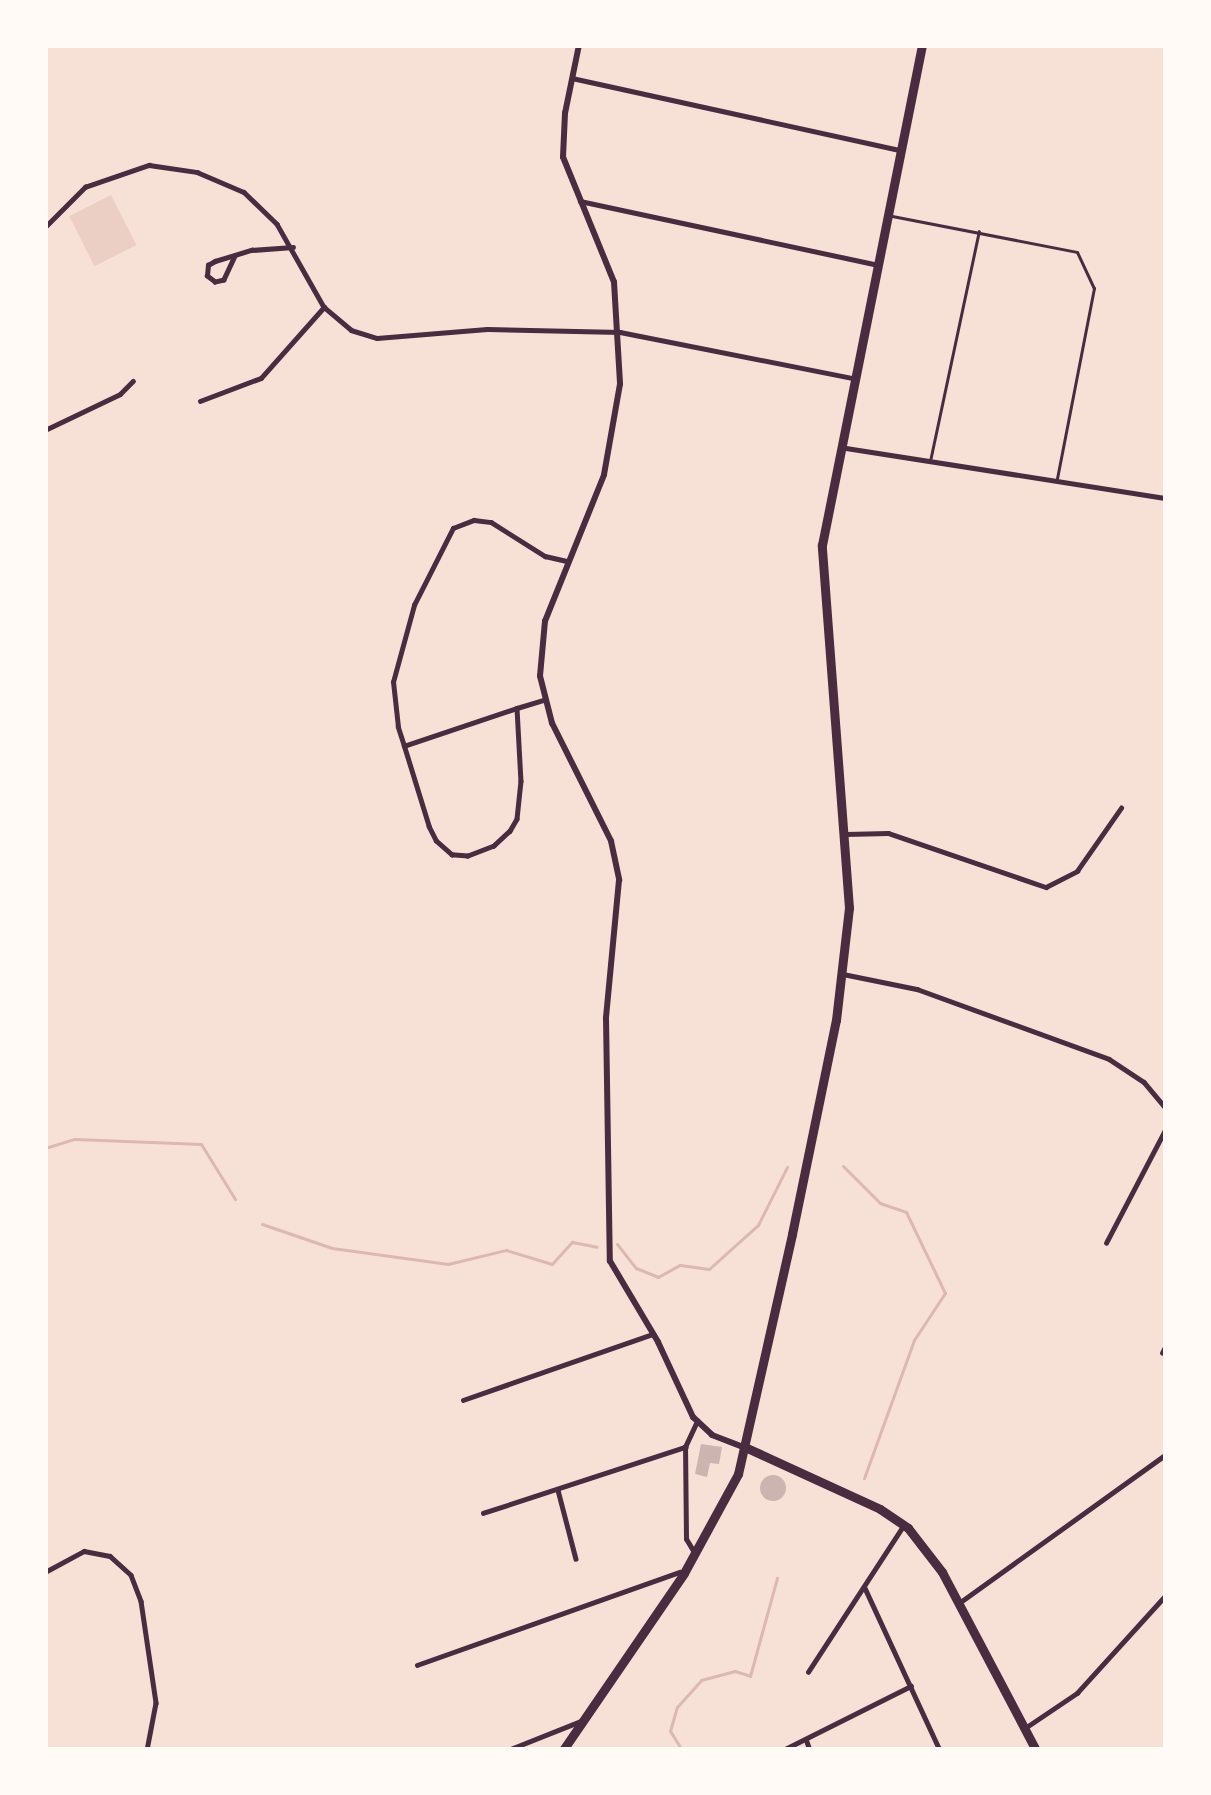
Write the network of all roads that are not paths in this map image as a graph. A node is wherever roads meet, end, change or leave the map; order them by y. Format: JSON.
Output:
{"nodes":[{"id":1,"x":579,"y":45,"type":"edge"},
{"id":2,"x":922,"y":45,"type":"edge"},
{"id":3,"x":572,"y":78,"type":"junction"},
{"id":4,"x":900,"y":150,"type":"junction"},
{"id":5,"x":580,"y":201,"type":"junction"},
{"id":6,"x":889,"y":215,"type":"junction"},
{"id":7,"x":45,"y":226,"type":"edge"},
{"id":8,"x":980,"y":229,"type":"junction"},
{"id":9,"x":293,"y":248,"type":"junction"},
{"id":10,"x":235,"y":256,"type":"junction"},
{"id":11,"x":881,"y":266,"type":"junction"},
{"id":12,"x":324,"y":308,"type":"junction"},
{"id":13,"x":620,"y":332,"type":"junction"},
{"id":14,"x":858,"y":379,"type":"junction"},
{"id":15,"x":133,"y":381,"type":"dead end"},
{"id":16,"x":200,"y":401,"type":"dead end"},
{"id":17,"x":45,"y":430,"type":"edge"},
{"id":18,"x":844,"y":447,"type":"junction"},
{"id":19,"x":930,"y":461,"type":"junction"},
{"id":20,"x":1056,"y":479,"type":"junction"},
{"id":21,"x":1166,"y":498,"type":"edge"},
{"id":22,"x":568,"y":562,"type":"junction"},
{"id":23,"x":546,"y":699,"type":"junction"},
{"id":24,"x":517,"y":708,"type":"junction"},
{"id":25,"x":404,"y":746,"type":"junction"},
{"id":26,"x":1120,"y":808,"type":"dead end"},
{"id":27,"x":846,"y":834,"type":"junction"},
{"id":28,"x":843,"y":974,"type":"junction"},
{"id":29,"x":1166,"y":1108,"type":"edge"},
{"id":30,"x":1166,"y":1128,"type":"edge"},
{"id":31,"x":1106,"y":1244,"type":"dead end"},
{"id":32,"x":652,"y":1334,"type":"junction"},
{"id":33,"x":1166,"y":1345,"type":"edge"},
{"id":34,"x":1162,"y":1353,"type":"dead end"},
{"id":35,"x":463,"y":1400,"type":"dead end"},
{"id":36,"x":697,"y":1421,"type":"junction"},
{"id":37,"x":685,"y":1447,"type":"junction"},
{"id":38,"x":747,"y":1448,"type":"junction"},
{"id":39,"x":1166,"y":1454,"type":"edge"},
{"id":40,"x":558,"y":1490,"type":"junction"},
{"id":41,"x":483,"y":1514,"type":"dead end"},
{"id":42,"x":904,"y":1525,"type":"junction"},
{"id":43,"x":695,"y":1555,"type":"junction"},
{"id":44,"x":576,"y":1559,"type":"dead end"},
{"id":45,"x":686,"y":1571,"type":"junction"},
{"id":46,"x":45,"y":1572,"type":"edge"},
{"id":47,"x":866,"y":1588,"type":"junction"},
{"id":48,"x":1166,"y":1595,"type":"edge"},
{"id":49,"x":959,"y":1603,"type":"junction"},
{"id":50,"x":417,"y":1665,"type":"dead end"},
{"id":51,"x":808,"y":1672,"type":"dead end"},
{"id":52,"x":911,"y":1686,"type":"junction"},
{"id":53,"x":583,"y":1721,"type":"junction"},
{"id":54,"x":1025,"y":1728,"type":"junction"},
{"id":55,"x":806,"y":1738,"type":"junction"},
{"id":56,"x":147,"y":1750,"type":"edge"},
{"id":57,"x":508,"y":1750,"type":"edge"},
{"id":58,"x":563,"y":1750,"type":"edge"},
{"id":59,"x":783,"y":1750,"type":"edge"},
{"id":60,"x":810,"y":1750,"type":"edge"},
{"id":61,"x":940,"y":1750,"type":"edge"},
{"id":62,"x":1036,"y":1750,"type":"edge"}],
"edges":[{"from":1,"to":3,"type":"street"},
{"from":2,"to":4,"type":"main road"},
{"from":3,"to":4,"type":"street"},
{"from":3,"to":5,"type":"street"},
{"from":4,"to":6,"type":"main road"},
{"from":5,"to":11,"type":"street"},
{"from":5,"to":13,"type":"street"},
{"from":6,"to":8,"type":"lane"},
{"from":6,"to":11,"type":"main road"},
{"from":7,"to":9,"type":"street"},
{"from":8,"to":19,"type":"lane"},
{"from":8,"to":20,"type":"lane"},
{"from":9,"to":10,"type":"street"},
{"from":9,"to":12,"type":"street"},
{"from":10,"to":10,"type":"street"},
{"from":11,"to":14,"type":"main road"},
{"from":12,"to":13,"type":"street"},
{"from":12,"to":16,"type":"street"},
{"from":13,"to":14,"type":"street"},
{"from":13,"to":22,"type":"street"},
{"from":14,"to":18,"type":"main road"},
{"from":15,"to":17,"type":"street"},
{"from":18,"to":19,"type":"street"},
{"from":18,"to":27,"type":"main road"},
{"from":19,"to":20,"type":"street"},
{"from":20,"to":21,"type":"street"},
{"from":22,"to":23,"type":"street"},
{"from":22,"to":25,"type":"street"},
{"from":23,"to":24,"type":"street"},
{"from":23,"to":32,"type":"street"},
{"from":24,"to":25,"type":"street"},
{"from":24,"to":25,"type":"street"},
{"from":26,"to":27,"type":"street"},
{"from":27,"to":28,"type":"main road"},
{"from":28,"to":29,"type":"street"},
{"from":28,"to":38,"type":"main road"},
{"from":30,"to":31,"type":"street"},
{"from":32,"to":35,"type":"street"},
{"from":32,"to":36,"type":"street"},
{"from":33,"to":34,"type":"street"},
{"from":36,"to":37,"type":"street"},
{"from":36,"to":38,"type":"street"},
{"from":37,"to":40,"type":"street"},
{"from":37,"to":43,"type":"street"},
{"from":38,"to":42,"type":"main road"},
{"from":38,"to":43,"type":"main road"},
{"from":39,"to":49,"type":"street"},
{"from":40,"to":41,"type":"street"},
{"from":40,"to":44,"type":"street"},
{"from":42,"to":47,"type":"street"},
{"from":42,"to":49,"type":"main road"},
{"from":43,"to":45,"type":"main road"},
{"from":45,"to":50,"type":"street"},
{"from":45,"to":53,"type":"main road"},
{"from":46,"to":56,"type":"street"},
{"from":47,"to":51,"type":"street"},
{"from":47,"to":52,"type":"street"},
{"from":48,"to":54,"type":"street"},
{"from":49,"to":54,"type":"main road"},
{"from":52,"to":55,"type":"street"},
{"from":52,"to":61,"type":"street"},
{"from":53,"to":57,"type":"street"},
{"from":53,"to":58,"type":"main road"},
{"from":54,"to":62,"type":"main road"},
{"from":55,"to":59,"type":"street"},
{"from":55,"to":60,"type":"street"}]}
